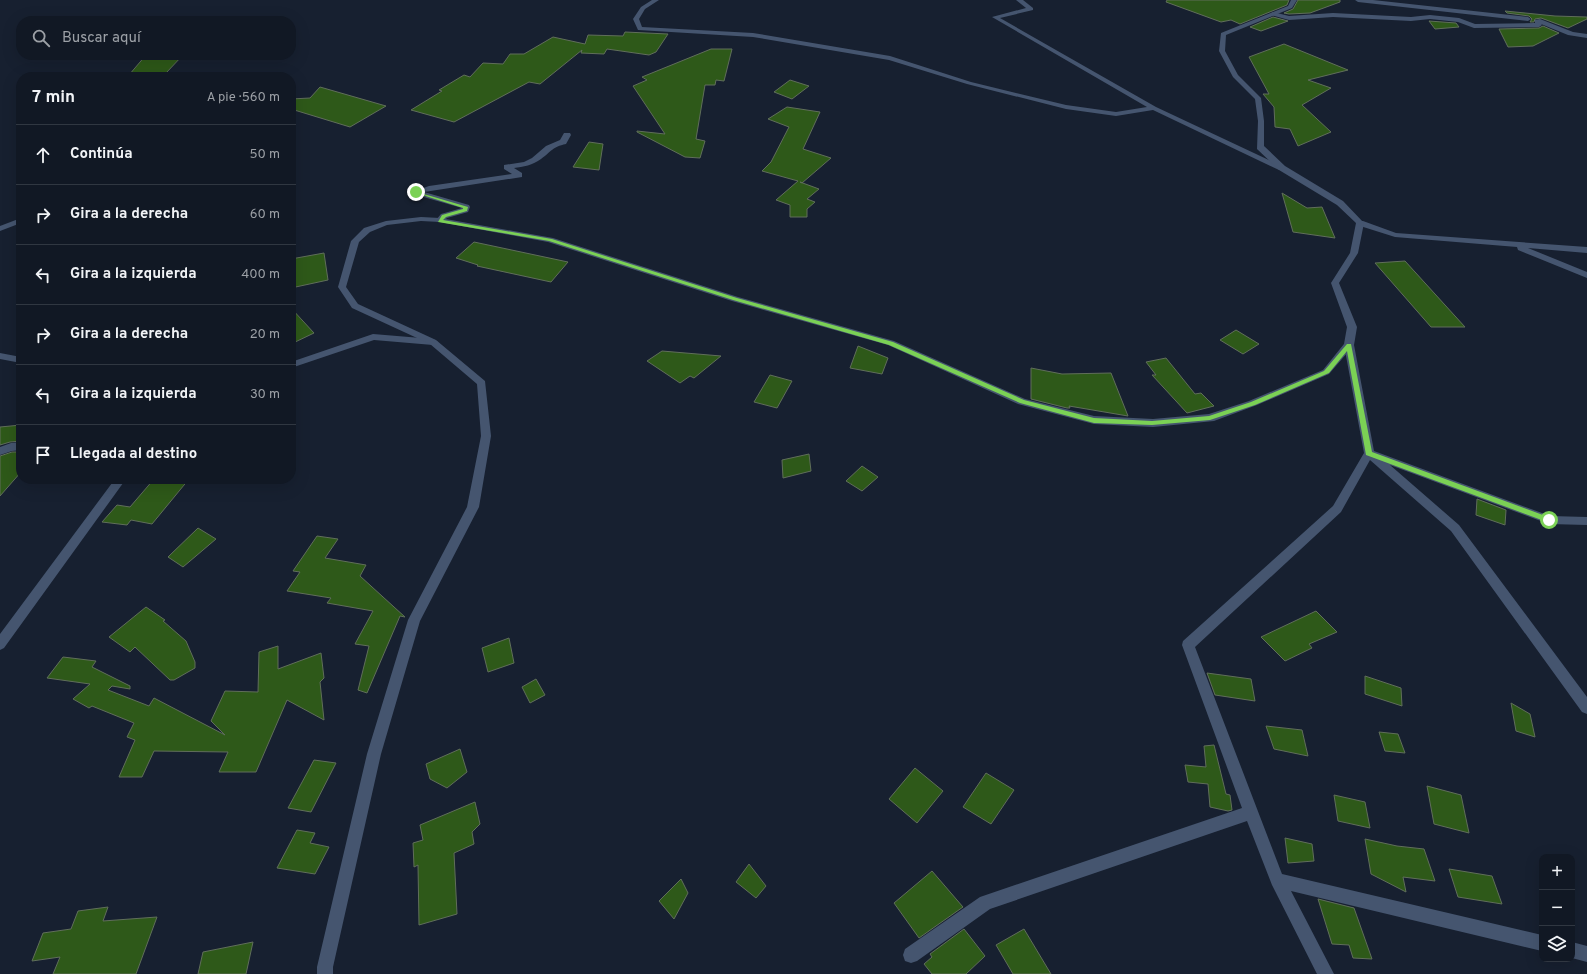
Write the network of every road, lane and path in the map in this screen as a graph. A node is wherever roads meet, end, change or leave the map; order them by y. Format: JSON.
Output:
{"nodes":[{"id":1,"x":656,"y":0,"type":"edge"},
{"id":2,"x":1019,"y":0,"type":"edge"},
{"id":3,"x":1294,"y":0,"type":"edge"},
{"id":4,"x":1378,"y":8,"type":"dead end"},
{"id":5,"x":1384,"y":11,"type":"dead end"},
{"id":6,"x":1272,"y":14,"type":"junction"},
{"id":7,"x":1404,"y":19,"type":"junction"},
{"id":8,"x":1540,"y":21,"type":"junction"},
{"id":9,"x":1587,"y":36,"type":"edge"},
{"id":10,"x":1154,"y":108,"type":"junction"},
{"id":11,"x":567,"y":135,"type":"dead end"},
{"id":12,"x":1282,"y":168,"type":"junction"},
{"id":13,"x":440,"y":220,"type":"junction"},
{"id":14,"x":16,"y":222,"type":"edge"},
{"id":15,"x":1360,"y":223,"type":"junction"},
{"id":16,"x":0,"y":229,"type":"edge"},
{"id":17,"x":1511,"y":244,"type":"junction"},
{"id":18,"x":1587,"y":250,"type":"edge"},
{"id":19,"x":1587,"y":275,"type":"edge"},
{"id":20,"x":433,"y":342,"type":"junction"},
{"id":21,"x":1349,"y":345,"type":"junction"},
{"id":22,"x":0,"y":356,"type":"edge"},
{"id":23,"x":16,"y":359,"type":"edge"},
{"id":24,"x":296,"y":363,"type":"edge"},
{"id":25,"x":16,"y":446,"type":"edge"},
{"id":26,"x":0,"y":451,"type":"edge"},
{"id":27,"x":1369,"y":453,"type":"junction"},
{"id":28,"x":117,"y":484,"type":"edge"},
{"id":29,"x":1587,"y":521,"type":"edge"},
{"id":30,"x":0,"y":644,"type":"edge"},
{"id":31,"x":1587,"y":708,"type":"edge"},
{"id":32,"x":1251,"y":812,"type":"junction"},
{"id":33,"x":1277,"y":880,"type":"junction"},
{"id":34,"x":1539,"y":943,"type":"edge"},
{"id":35,"x":1575,"y":951,"type":"edge"},
{"id":36,"x":1587,"y":954,"type":"edge"},
{"id":37,"x":911,"y":955,"type":"dead end"},
{"id":38,"x":325,"y":974,"type":"edge"},
{"id":39,"x":1326,"y":974,"type":"edge"}],
"edges":[{"from":1,"to":10,"type":"street"},
{"from":2,"to":10,"type":"street"},
{"from":3,"to":6,"type":"street"},
{"from":4,"to":8,"type":"street"},
{"from":5,"to":7,"type":"street"},
{"from":6,"to":7,"type":"street"},
{"from":6,"to":12,"type":"street"},
{"from":7,"to":8,"type":"street"},
{"from":8,"to":9,"type":"street"},
{"from":10,"to":12,"type":"street"},
{"from":11,"to":13,"type":"street"},
{"from":12,"to":15,"type":"street"},
{"from":13,"to":20,"type":"street"},
{"from":13,"to":21,"type":"street"},
{"from":14,"to":16,"type":"street"},
{"from":15,"to":17,"type":"street"},
{"from":15,"to":21,"type":"street"},
{"from":17,"to":18,"type":"street"},
{"from":17,"to":19,"type":"street"},
{"from":20,"to":24,"type":"street"},
{"from":20,"to":38,"type":"street"},
{"from":21,"to":27,"type":"street"},
{"from":22,"to":23,"type":"street"},
{"from":25,"to":26,"type":"street"},
{"from":27,"to":29,"type":"street"},
{"from":27,"to":31,"type":"street"},
{"from":27,"to":32,"type":"street"},
{"from":28,"to":30,"type":"street"},
{"from":32,"to":33,"type":"street"},
{"from":32,"to":37,"type":"street"},
{"from":33,"to":34,"type":"street"},
{"from":33,"to":39,"type":"street"},
{"from":35,"to":36,"type":"street"}]}
